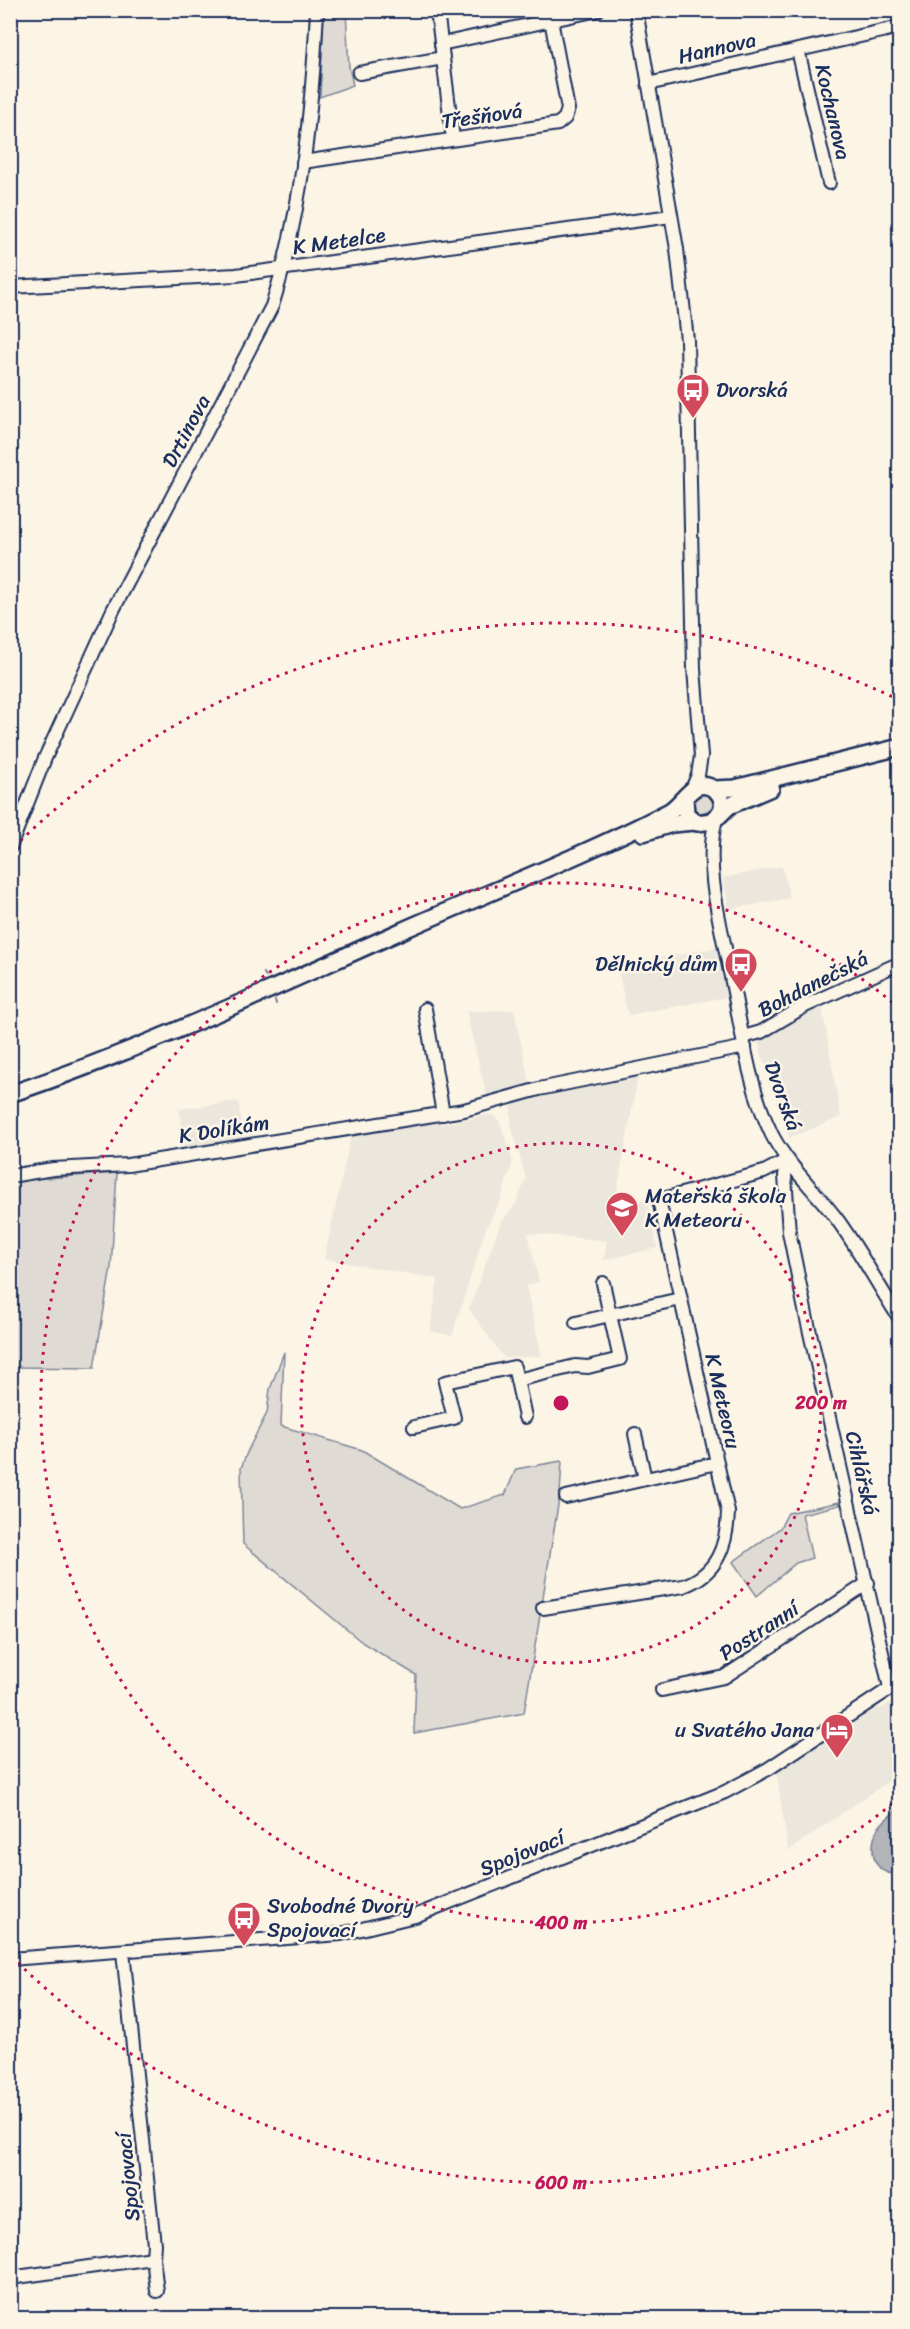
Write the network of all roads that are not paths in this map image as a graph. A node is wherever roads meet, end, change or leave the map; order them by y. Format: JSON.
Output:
{"nodes":[{"id":1,"x":317,"y":10,"type":"edge"},
{"id":2,"x":437,"y":10,"type":"edge"},
{"id":3,"x":598,"y":10,"type":"edge"},
{"id":4,"x":636,"y":10,"type":"edge"},
{"id":5,"x":551,"y":20,"type":"junction"},
{"id":6,"x":900,"y":27,"type":"edge"},
{"id":7,"x":441,"y":44,"type":"junction"},
{"id":8,"x":798,"y":50,"type":"junction"},
{"id":9,"x":443,"y":58,"type":"junction"},
{"id":10,"x":359,"y":73,"type":"dead end"},
{"id":11,"x":648,"y":84,"type":"junction"},
{"id":12,"x":453,"y":139,"type":"junction"},
{"id":13,"x":303,"y":162,"type":"junction"},
{"id":14,"x":829,"y":183,"type":"dead end"},
{"id":15,"x":671,"y":216,"type":"junction"},
{"id":16,"x":284,"y":269,"type":"junction"},
{"id":17,"x":10,"y":287,"type":"edge"},
{"id":18,"x":900,"y":747,"type":"edge"},
{"id":19,"x":701,"y":756,"type":"junction"},
{"id":20,"x":821,"y":768,"type":"junction"},
{"id":21,"x":713,"y":788,"type":"junction"},
{"id":22,"x":688,"y":793,"type":"junction"},
{"id":23,"x":717,"y":817,"type":"junction"},
{"id":24,"x":696,"y":822,"type":"junction"},
{"id":25,"x":10,"y":847,"type":"edge"},
{"id":26,"x":592,"y":849,"type":"junction"},
{"id":27,"x":711,"y":852,"type":"junction"},
{"id":28,"x":900,"y":963,"type":"edge"},
{"id":29,"x":425,"y":1009,"type":"dead end"},
{"id":30,"x":744,"y":1042,"type":"junction"},
{"id":31,"x":10,"y":1094,"type":"edge"},
{"id":32,"x":443,"y":1114,"type":"junction"},
{"id":33,"x":787,"y":1160,"type":"junction"},
{"id":34,"x":10,"y":1176,"type":"edge"},
{"id":35,"x":603,"y":1283,"type":"dead end"},
{"id":36,"x":680,"y":1299,"type":"junction"},
{"id":37,"x":610,"y":1315,"type":"junction"},
{"id":38,"x":900,"y":1319,"type":"edge"},
{"id":39,"x":576,"y":1323,"type":"dead end"},
{"id":40,"x":517,"y":1380,"type":"junction"},
{"id":41,"x":525,"y":1417,"type":"dead end"},
{"id":42,"x":414,"y":1427,"type":"dead end"},
{"id":43,"x":635,"y":1434,"type":"dead end"},
{"id":44,"x":717,"y":1463,"type":"junction"},
{"id":45,"x":645,"y":1479,"type":"junction"},
{"id":46,"x":566,"y":1497,"type":"dead end"},
{"id":47,"x":868,"y":1583,"type":"junction"},
{"id":48,"x":543,"y":1608,"type":"dead end"},
{"id":49,"x":895,"y":1685,"type":"edge"},
{"id":50,"x":662,"y":1690,"type":"dead end"},
{"id":51,"x":123,"y":1952,"type":"junction"},
{"id":52,"x":10,"y":1959,"type":"edge"},
{"id":53,"x":153,"y":2258,"type":"junction"},
{"id":54,"x":10,"y":2278,"type":"edge"},
{"id":55,"x":157,"y":2291,"type":"dead end"}],
"edges":[{"from":1,"to":13,"type":"street","name":"Drtinova"},
{"from":2,"to":7,"type":"street"},
{"from":3,"to":5,"type":"street"},
{"from":4,"to":11,"type":"street","name":"Dvorská"},
{"from":5,"to":7,"type":"street"},
{"from":5,"to":12,"type":"street","name":"Třešňová"},
{"from":6,"to":8,"type":"street","name":"Hannova"},
{"from":7,"to":9,"type":"street"},
{"from":8,"to":11,"type":"street","name":"Hannova"},
{"from":8,"to":14,"type":"street","name":"Kochanova"},
{"from":9,"to":10,"type":"street"},
{"from":9,"to":12,"type":"street"},
{"from":11,"to":15,"type":"street","name":"Dvorská"},
{"from":12,"to":13,"type":"street","name":"Třešňová"},
{"from":13,"to":16,"type":"street","name":"Drtinova"},
{"from":15,"to":16,"type":"street","name":"K Metelce"},
{"from":15,"to":19,"type":"street","name":"Dvorská"},
{"from":16,"to":17,"type":"street","name":"K Metelce"},
{"from":16,"to":25,"type":"street","name":"Drtinova"},
{"from":18,"to":20,"type":"main road"},
{"from":19,"to":21,"type":"street","name":"Dvorská"},
{"from":19,"to":22,"type":"street","name":"Dvorská"},
{"from":20,"to":21,"type":"main road"},
{"from":20,"to":23,"type":"main road"},
{"from":21,"to":22,"type":"main road"},
{"from":21,"to":23,"type":"main road","name":"Dvorská"},
{"from":22,"to":24,"type":"main road","name":"Dvorská"},
{"from":22,"to":26,"type":"main road"},
{"from":23,"to":24,"type":"main road"},
{"from":23,"to":27,"type":"street","name":"Dvorská"},
{"from":24,"to":26,"type":"main road"},
{"from":24,"to":27,"type":"street","name":"Dvorská"},
{"from":26,"to":31,"type":"main road"},
{"from":27,"to":30,"type":"street","name":"Dvorská"},
{"from":28,"to":30,"type":"street","name":"Bohdanečská"},
{"from":29,"to":32,"type":"street"},
{"from":30,"to":32,"type":"street","name":"K Dolíkám"},
{"from":30,"to":33,"type":"street","name":"Dvorská"},
{"from":32,"to":34,"type":"street","name":"K Dolíkám"},
{"from":33,"to":36,"type":"street","name":"K Meteoru"},
{"from":33,"to":38,"type":"street","name":"Dvorská"},
{"from":33,"to":47,"type":"street","name":"Cihlářská"},
{"from":35,"to":37,"type":"street"},
{"from":36,"to":37,"type":"street"},
{"from":36,"to":44,"type":"street","name":"K Meteoru"},
{"from":37,"to":39,"type":"street"},
{"from":37,"to":40,"type":"street"},
{"from":40,"to":41,"type":"street"},
{"from":40,"to":42,"type":"street"},
{"from":43,"to":45,"type":"street"},
{"from":44,"to":45,"type":"street"},
{"from":44,"to":48,"type":"street","name":"K Meteoru"},
{"from":45,"to":46,"type":"street"},
{"from":47,"to":49,"type":"street","name":"Cihlářská"},
{"from":47,"to":50,"type":"street","name":"Postranní"},
{"from":49,"to":51,"type":"street","name":"Spojovací"},
{"from":51,"to":52,"type":"street","name":"Spojovací"},
{"from":51,"to":53,"type":"street","name":"Spojovací"},
{"from":53,"to":54,"type":"street"},
{"from":53,"to":55,"type":"street","name":"Spojovací"}]}
